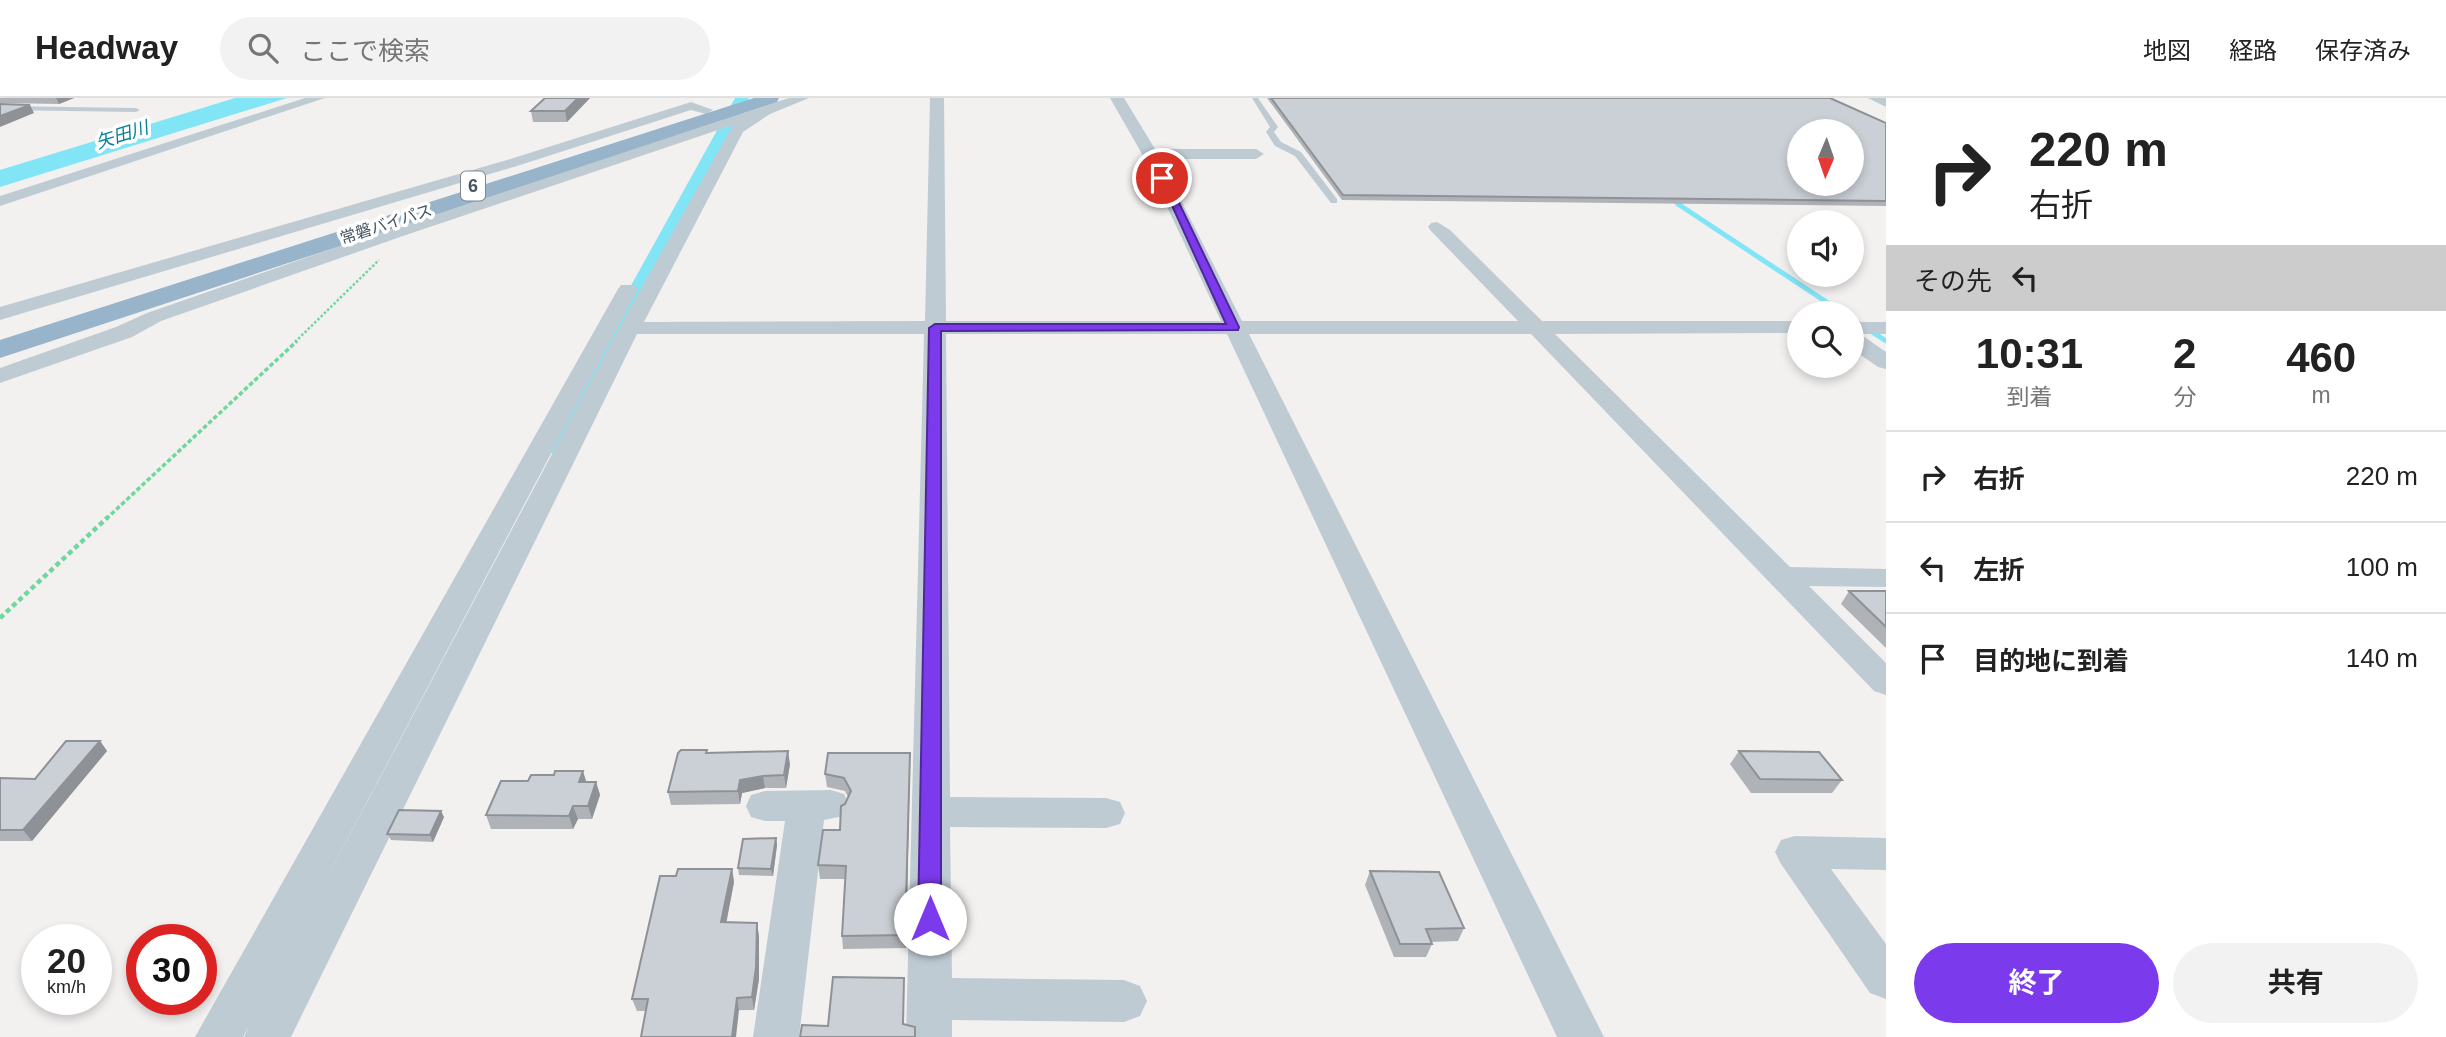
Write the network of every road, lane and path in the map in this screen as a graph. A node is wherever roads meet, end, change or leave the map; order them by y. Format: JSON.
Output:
{"nodes":[{"id":1,"x":318,"y":98,"type":"edge"},
{"id":2,"x":802,"y":98,"type":"edge"},
{"id":3,"x":937,"y":98,"type":"edge"},
{"id":4,"x":1117,"y":98,"type":"edge"},
{"id":5,"x":1255,"y":98,"type":"edge"},
{"id":6,"x":1874,"y":98,"type":"edge"},
{"id":7,"x":1886,"y":103,"type":"edge"},
{"id":8,"x":768,"y":105,"type":"edge"},
{"id":9,"x":731,"y":106,"type":"edge"},
{"id":10,"x":0,"y":108,"type":"edge"},
{"id":11,"x":136,"y":110,"type":"dead end"},
{"id":12,"x":1150,"y":154,"type":"junction"},
{"id":13,"x":1256,"y":154,"type":"dead end"},
{"id":14,"x":703,"y":155,"type":"dead end"},
{"id":15,"x":0,"y":201,"type":"edge"},
{"id":16,"x":1334,"y":201,"type":"dead end"},
{"id":17,"x":1437,"y":227,"type":"dead end"},
{"id":18,"x":397,"y":232,"type":"junction"},
{"id":19,"x":117,"y":305,"type":"junction"},
{"id":20,"x":0,"y":314,"type":"edge"},
{"id":21,"x":79,"y":317,"type":"junction"},
{"id":22,"x":0,"y":327,"type":"edge"},
{"id":23,"x":1234,"y":327,"type":"junction"},
{"id":24,"x":1536,"y":327,"type":"junction"},
{"id":25,"x":1787,"y":327,"type":"edge"},
{"id":26,"x":935,"y":328,"type":"junction"},
{"id":27,"x":1864,"y":328,"type":"edge"},
{"id":28,"x":1886,"y":328,"type":"edge"},
{"id":29,"x":620,"y":334,"type":"junction"},
{"id":30,"x":0,"y":335,"type":"edge"},
{"id":31,"x":1864,"y":347,"type":"edge"},
{"id":32,"x":0,"y":349,"type":"edge"},
{"id":33,"x":0,"y":360,"type":"edge"},
{"id":34,"x":1886,"y":362,"type":"edge"},
{"id":35,"x":0,"y":376,"type":"edge"},
{"id":36,"x":1781,"y":576,"type":"junction"},
{"id":37,"x":1886,"y":578,"type":"edge"},
{"id":38,"x":0,"y":618,"type":"edge"},
{"id":39,"x":1886,"y":683,"type":"edge"},
{"id":40,"x":765,"y":806,"type":"dead end"},
{"id":41,"x":930,"y":812,"type":"junction"},
{"id":42,"x":1106,"y":813,"type":"dead end"},
{"id":43,"x":1886,"y":854,"type":"edge"},
{"id":44,"x":1886,"y":979,"type":"edge"},
{"id":45,"x":1124,"y":1001,"type":"dead end"},
{"id":46,"x":929,"y":1018,"type":"edge"},
{"id":47,"x":218,"y":1037,"type":"edge"},
{"id":48,"x":267,"y":1037,"type":"edge"},
{"id":49,"x":776,"y":1037,"type":"edge"},
{"id":50,"x":1581,"y":1037,"type":"edge"}],
"edges":[{"from":1,"to":15,"type":"street"},
{"from":2,"to":8,"type":"street"},
{"from":3,"to":26,"type":"street"},
{"from":4,"to":12,"type":"street"},
{"from":5,"to":16,"type":"lane"},
{"from":6,"to":7,"type":"street"},
{"from":8,"to":9,"type":"highway","name":"常磐バイパス","number":"6"},
{"from":8,"to":18,"type":"street"},
{"from":8,"to":29,"type":"street"},
{"from":9,"to":19,"type":"highway","name":"常磐バイパス","number":"6"},
{"from":9,"to":19,"type":"highway","name":"常磐バイパス","number":"6"},
{"from":9,"to":20,"type":"street"},
{"from":10,"to":11,"type":"lane"},
{"from":12,"to":13,"type":"street"},
{"from":12,"to":23,"type":"street"},
{"from":14,"to":29,"type":"street"},
{"from":17,"to":24,"type":"street"},
{"from":18,"to":35,"type":"street"},
{"from":18,"to":38,"type":"path"},
{"from":19,"to":21,"type":"highway","number":"6"},
{"from":19,"to":21,"type":"highway","number":"6"},
{"from":21,"to":22,"type":"highway","number":"6"},
{"from":21,"to":30,"type":"highway","number":"6"},
{"from":21,"to":32,"type":"highway","number":"6"},
{"from":21,"to":33,"type":"highway","number":"6"},
{"from":23,"to":24,"type":"street"},
{"from":23,"to":26,"type":"street"},
{"from":23,"to":50,"type":"street"},
{"from":24,"to":25,"type":"street"},
{"from":24,"to":36,"type":"street"},
{"from":26,"to":29,"type":"street"},
{"from":26,"to":41,"type":"street"},
{"from":27,"to":28,"type":"street"},
{"from":29,"to":47,"type":"street"},
{"from":29,"to":48,"type":"street"},
{"from":31,"to":34,"type":"street"},
{"from":36,"to":37,"type":"street"},
{"from":36,"to":39,"type":"street"},
{"from":40,"to":49,"type":"street"},
{"from":41,"to":42,"type":"street"},
{"from":41,"to":46,"type":"street"},
{"from":43,"to":44,"type":"street"},
{"from":45,"to":46,"type":"street"}]}
